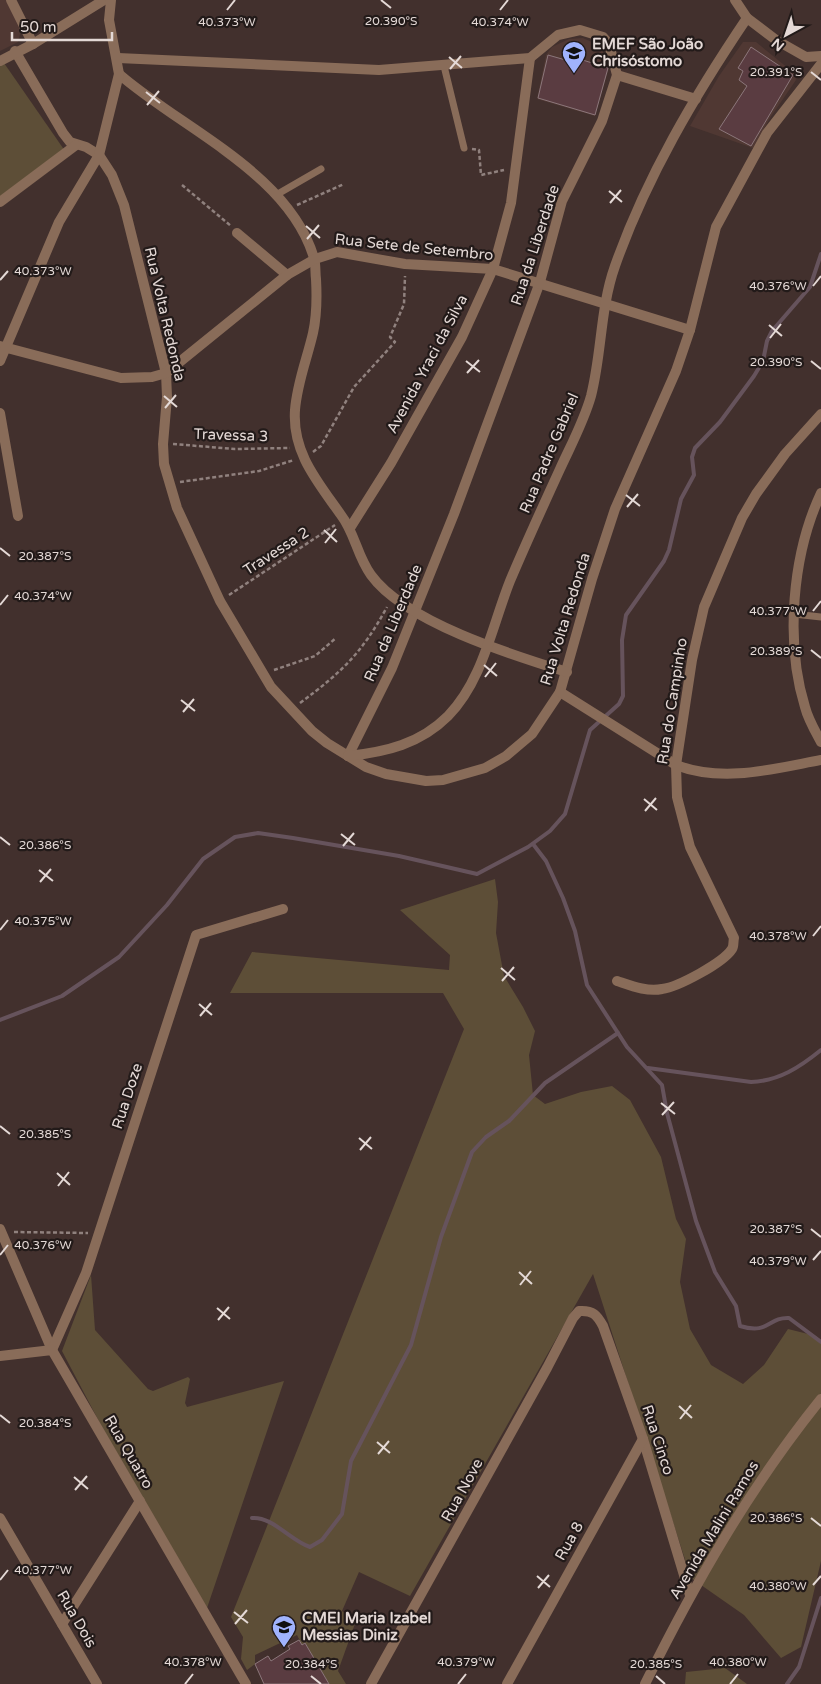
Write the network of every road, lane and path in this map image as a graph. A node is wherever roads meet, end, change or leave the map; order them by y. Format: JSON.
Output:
{"nodes":[{"id":1,"x":11,"y":0,"type":"edge"},
{"id":2,"x":104,"y":0,"type":"edge"},
{"id":3,"x":111,"y":0,"type":"edge"},
{"id":4,"x":734,"y":0,"type":"edge"},
{"id":5,"x":747,"y":18,"type":"junction"},
{"id":6,"x":33,"y":44,"type":"junction"},
{"id":7,"x":15,"y":51,"type":"junction"},
{"id":8,"x":821,"y":56,"type":"edge"},
{"id":9,"x":118,"y":58,"type":"junction"},
{"id":10,"x":530,"y":58,"type":"junction"},
{"id":11,"x":0,"y":61,"type":"edge"},
{"id":12,"x":821,"y":64,"type":"edge"},
{"id":13,"x":444,"y":66,"type":"junction"},
{"id":14,"x":120,"y":74,"type":"junction"},
{"id":15,"x":617,"y":75,"type":"junction"},
{"id":16,"x":696,"y":99,"type":"junction"},
{"id":17,"x":76,"y":145,"type":"junction"},
{"id":18,"x":464,"y":148,"type":"joint"},
{"id":19,"x":98,"y":154,"type":"junction"},
{"id":20,"x":515,"y":168,"type":"junction"},
{"id":21,"x":320,"y":169,"type":"dead end"},
{"id":22,"x":344,"y":184,"type":"dead end"},
{"id":23,"x":182,"y":185,"type":"dead end"},
{"id":24,"x":276,"y":195,"type":"junction"},
{"id":25,"x":0,"y":202,"type":"edge"},
{"id":26,"x":289,"y":209,"type":"junction"},
{"id":27,"x":238,"y":233,"type":"joint"},
{"id":28,"x":315,"y":259,"type":"junction"},
{"id":29,"x":405,"y":264,"type":"junction"},
{"id":30,"x":493,"y":269,"type":"junction"},
{"id":31,"x":287,"y":275,"type":"junction"},
{"id":32,"x":540,"y":282,"type":"junction"},
{"id":33,"x":604,"y":302,"type":"junction"},
{"id":34,"x":690,"y":330,"type":"junction"},
{"id":35,"x":3,"y":346,"type":"edge"},
{"id":36,"x":0,"y":361,"type":"edge"},
{"id":37,"x":166,"y":372,"type":"junction"},
{"id":38,"x":0,"y":413,"type":"edge"},
{"id":39,"x":821,"y":414,"type":"edge"},
{"id":40,"x":163,"y":444,"type":"junction"},
{"id":41,"x":301,"y":452,"type":"junction"},
{"id":42,"x":168,"y":484,"type":"junction"},
{"id":43,"x":821,"y":493,"type":"edge"},
{"id":44,"x":18,"y":516,"type":"dead end"},
{"id":45,"x":347,"y":523,"type":"junction"},
{"id":46,"x":393,"y":596,"type":"junction"},
{"id":47,"x":220,"y":601,"type":"junction"},
{"id":48,"x":415,"y":610,"type":"junction"},
{"id":49,"x":794,"y":614,"type":"junction"},
{"id":50,"x":821,"y":617,"type":"edge"},
{"id":51,"x":336,"y":638,"type":"dead end"},
{"id":52,"x":488,"y":645,"type":"junction"},
{"id":53,"x":567,"y":672,"type":"junction"},
{"id":54,"x":263,"y":674,"type":"junction"},
{"id":55,"x":560,"y":692,"type":"junction"},
{"id":56,"x":290,"y":710,"type":"junction"},
{"id":57,"x":821,"y":742,"type":"edge"},
{"id":58,"x":348,"y":756,"type":"junction"},
{"id":59,"x":821,"y":760,"type":"edge"},
{"id":60,"x":676,"y":765,"type":"junction"},
{"id":61,"x":283,"y":909,"type":"dead end"},
{"id":62,"x":617,"y":981,"type":"dead end"},
{"id":63,"x":1,"y":1230,"type":"edge"},
{"id":64,"x":98,"y":1233,"type":"junction"},
{"id":65,"x":579,"y":1311,"type":"joint"},
{"id":66,"x":52,"y":1350,"type":"junction"},
{"id":67,"x":0,"y":1356,"type":"edge"},
{"id":68,"x":821,"y":1399,"type":"edge"},
{"id":69,"x":643,"y":1439,"type":"junction"},
{"id":70,"x":140,"y":1501,"type":"junction"},
{"id":71,"x":0,"y":1518,"type":"edge"},
{"id":72,"x":690,"y":1595,"type":"junction"},
{"id":73,"x":62,"y":1624,"type":"junction"},
{"id":74,"x":97,"y":1684,"type":"edge"},
{"id":75,"x":246,"y":1684,"type":"edge"},
{"id":76,"x":371,"y":1684,"type":"edge"},
{"id":77,"x":507,"y":1684,"type":"edge"},
{"id":78,"x":645,"y":1684,"type":"edge"}],
"edges":[{"from":1,"to":6,"type":"street"},
{"from":2,"to":6,"type":"street"},
{"from":3,"to":9,"type":"street"},
{"from":4,"to":5,"type":"street"},
{"from":5,"to":8,"type":"street"},
{"from":5,"to":16,"type":"street","name":"Rua Padre Gabriel"},
{"from":6,"to":7,"type":"street"},
{"from":7,"to":11,"type":"street"},
{"from":7,"to":17,"type":"street"},
{"from":9,"to":13,"type":"street"},
{"from":9,"to":14,"type":"street"},
{"from":10,"to":13,"type":"street"},
{"from":10,"to":15,"type":"street"},
{"from":10,"to":20,"type":"street","name":"Avenida Yraci da Silva"},
{"from":12,"to":34,"type":"street","name":"Rua Volta Redonda"},
{"from":13,"to":18,"type":"lane"},
{"from":14,"to":19,"type":"street"},
{"from":14,"to":24,"type":"street"},
{"from":15,"to":16,"type":"street"},
{"from":15,"to":32,"type":"street","name":"Rua da Liberdade"},
{"from":16,"to":33,"type":"street","name":"Rua Padre Gabriel"},
{"from":17,"to":19,"type":"street"},
{"from":17,"to":25,"type":"street"},
{"from":18,"to":20,"type":"path"},
{"from":19,"to":35,"type":"street"},
{"from":19,"to":37,"type":"street","name":"Rua Volta Redonda"},
{"from":20,"to":30,"type":"street","name":"Avenida Yraci da Silva"},
{"from":21,"to":24,"type":"lane"},
{"from":22,"to":26,"type":"path"},
{"from":23,"to":27,"type":"path"},
{"from":24,"to":26,"type":"street"},
{"from":26,"to":28,"type":"street"},
{"from":27,"to":31,"type":"street"},
{"from":28,"to":29,"type":"street","name":"Rua Sete de Setembro"},
{"from":28,"to":31,"type":"street","name":"Rua Sete de Setembro"},
{"from":28,"to":41,"type":"street"},
{"from":29,"to":30,"type":"street","name":"Rua Sete de Setembro"},
{"from":29,"to":41,"type":"path"},
{"from":30,"to":32,"type":"street","name":"Rua Sete de Setembro"},
{"from":30,"to":45,"type":"street","name":"Avenida Yraci da Silva"},
{"from":31,"to":37,"type":"street","name":"Rua Sete de Setembro"},
{"from":32,"to":33,"type":"street","name":"Rua Sete de Setembro"},
{"from":32,"to":48,"type":"street","name":"Rua da Liberdade"},
{"from":33,"to":34,"type":"street","name":"Rua Sete de Setembro"},
{"from":33,"to":52,"type":"street","name":"Rua Padre Gabriel"},
{"from":34,"to":53,"type":"street","name":"Rua Volta Redonda"},
{"from":35,"to":36,"type":"street"},
{"from":35,"to":37,"type":"street"},
{"from":37,"to":40,"type":"street","name":"Rua Volta Redonda"},
{"from":38,"to":44,"type":"street"},
{"from":39,"to":60,"type":"street","name":"Rua do Campinho"},
{"from":40,"to":41,"type":"path","name":"Travessa 3"},
{"from":40,"to":42,"type":"street","name":"Rua Volta Redonda"},
{"from":41,"to":42,"type":"path"},
{"from":41,"to":45,"type":"street"},
{"from":42,"to":47,"type":"street","name":"Rua Volta Redonda"},
{"from":43,"to":49,"type":"street"},
{"from":45,"to":46,"type":"street"},
{"from":45,"to":47,"type":"path","name":"Travessa 2"},
{"from":46,"to":48,"type":"street"},
{"from":46,"to":56,"type":"path"},
{"from":47,"to":54,"type":"street","name":"Rua Volta Redonda"},
{"from":48,"to":52,"type":"street"},
{"from":48,"to":58,"type":"street","name":"Rua da Liberdade"},
{"from":49,"to":50,"type":"lane"},
{"from":49,"to":57,"type":"street"},
{"from":51,"to":54,"type":"path"},
{"from":52,"to":53,"type":"street"},
{"from":52,"to":58,"type":"street","name":"Rua Padre Gabriel"},
{"from":53,"to":55,"type":"street","name":"Rua Volta Redonda"},
{"from":54,"to":56,"type":"street","name":"Rua Volta Redonda"},
{"from":55,"to":58,"type":"street","name":"Rua Volta Redonda"},
{"from":55,"to":60,"type":"street"},
{"from":56,"to":58,"type":"street","name":"Rua Volta Redonda"},
{"from":59,"to":60,"type":"street"},
{"from":60,"to":62,"type":"street","name":"Rua do Campinho"},
{"from":61,"to":64,"type":"street","name":"Rua Doze"},
{"from":63,"to":64,"type":"path"},
{"from":63,"to":66,"type":"street","name":"Rua Quatro"},
{"from":64,"to":66,"type":"street","name":"Rua Doze"},
{"from":65,"to":69,"type":"street","name":"Rua Cinco"},
{"from":65,"to":76,"type":"street","name":"Rua Nove"},
{"from":66,"to":67,"type":"street"},
{"from":66,"to":70,"type":"street","name":"Rua Quatro"},
{"from":68,"to":72,"type":"street","name":"Avenida Malini Ramos"},
{"from":69,"to":72,"type":"street","name":"Rua Cinco"},
{"from":69,"to":77,"type":"street","name":"Rua 8"},
{"from":70,"to":73,"type":"street"},
{"from":70,"to":75,"type":"street","name":"Rua Quatro"},
{"from":71,"to":73,"type":"street","name":"Rua Dois"},
{"from":72,"to":78,"type":"street","name":"Avenida Malini Ramos"},
{"from":73,"to":74,"type":"street","name":"Rua Dois"}]}
